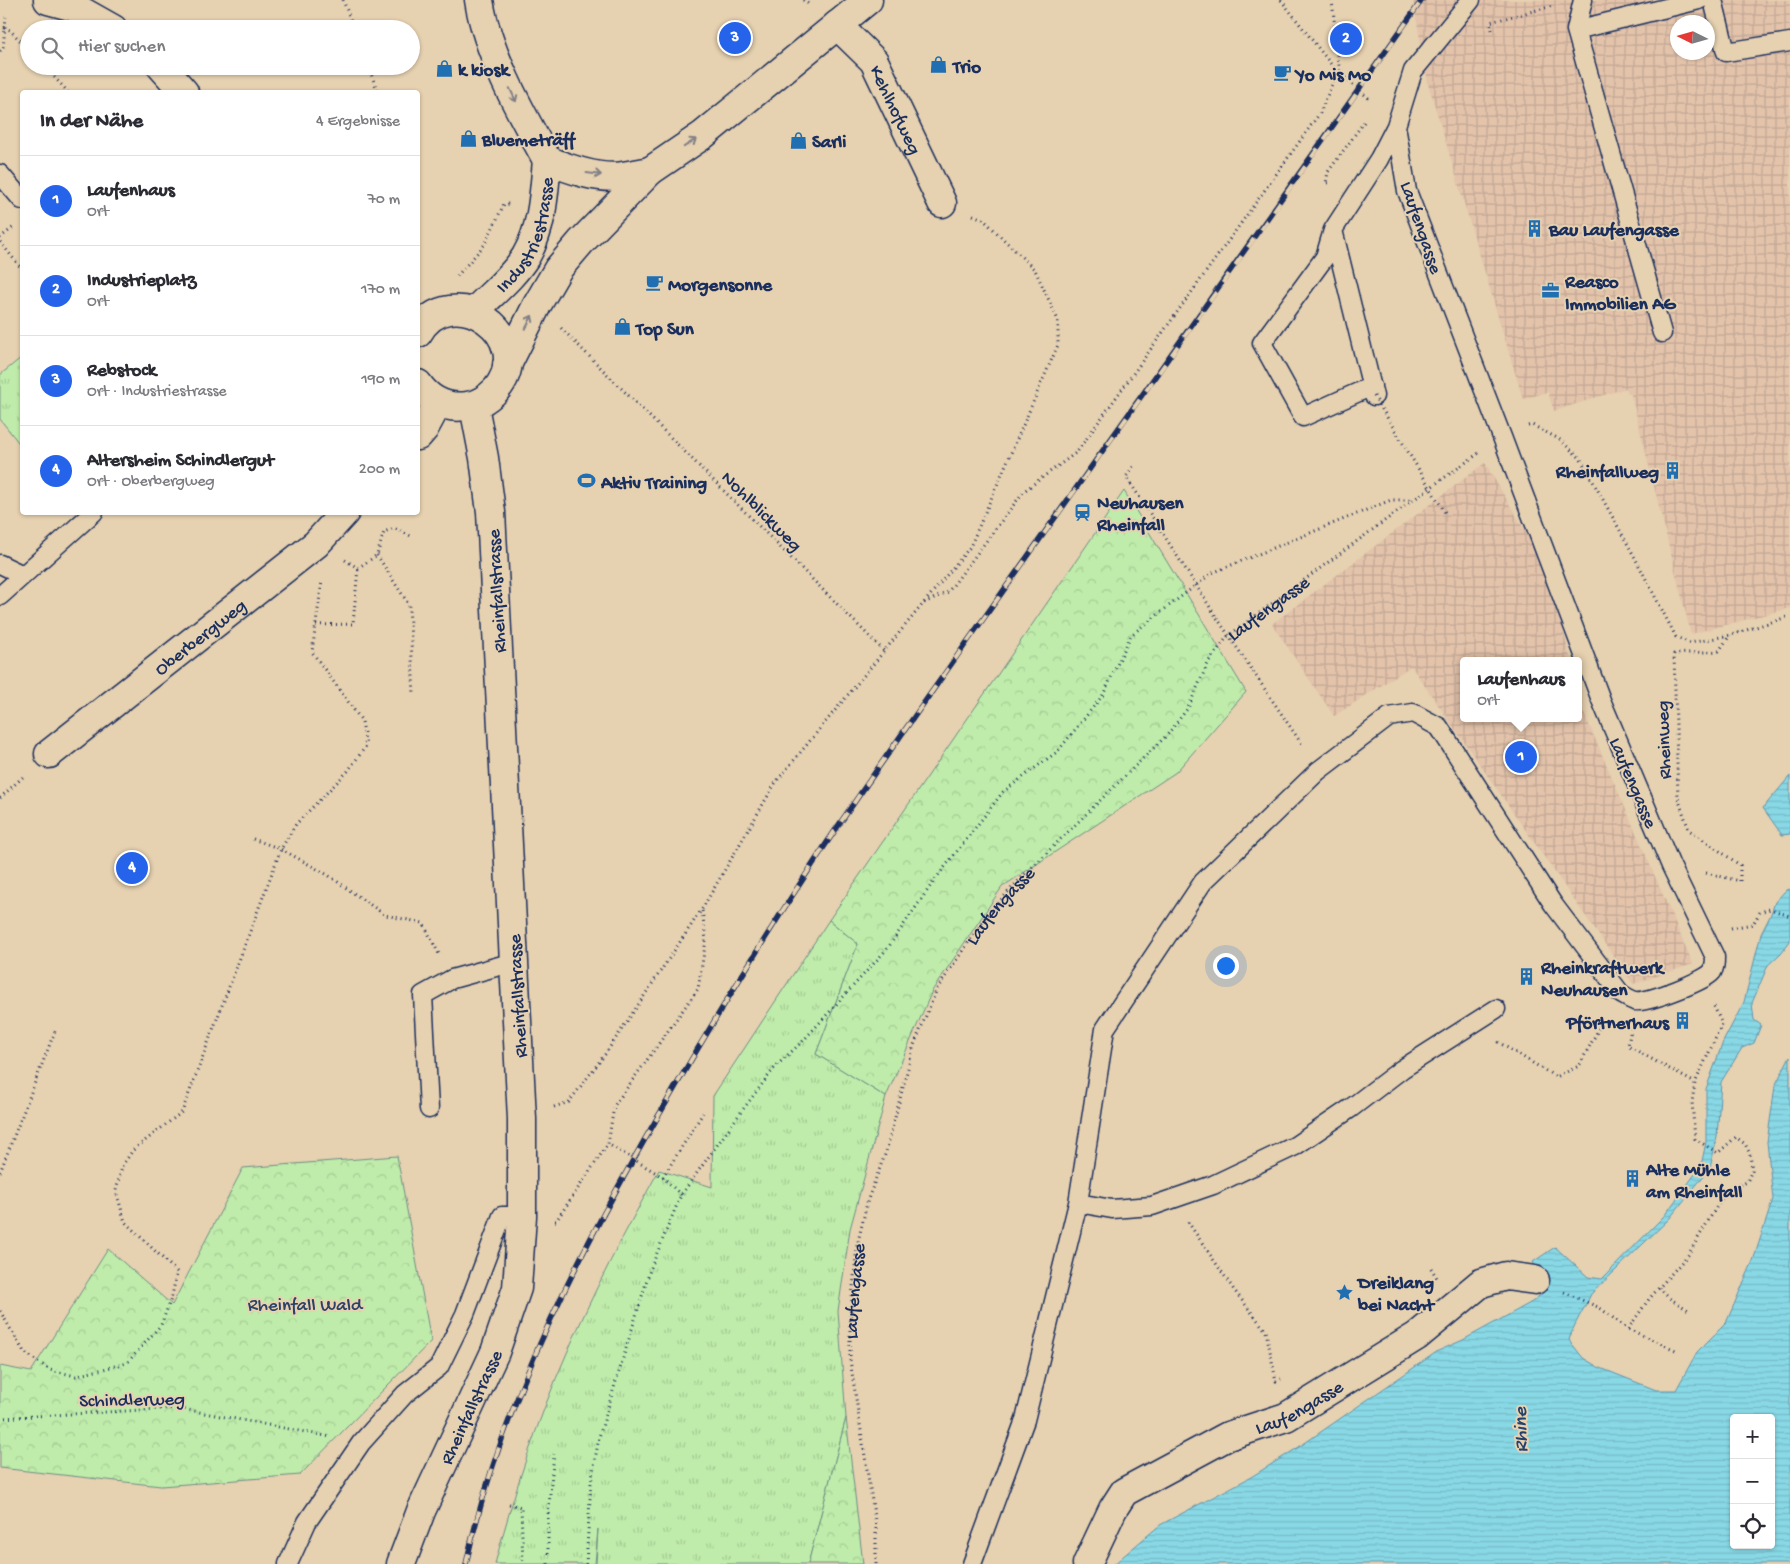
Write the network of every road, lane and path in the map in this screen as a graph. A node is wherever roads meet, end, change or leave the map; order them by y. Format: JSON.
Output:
{"nodes":[{"id":1,"x":48,"y":0,"type":"edge"},
{"id":2,"x":343,"y":0,"type":"edge"},
{"id":3,"x":479,"y":0,"type":"edge"},
{"id":4,"x":868,"y":0,"type":"edge"},
{"id":5,"x":1281,"y":0,"type":"edge"},
{"id":6,"x":1332,"y":0,"type":"edge"},
{"id":7,"x":1471,"y":0,"type":"edge"},
{"id":8,"x":1583,"y":0,"type":"edge"},
{"id":9,"x":1699,"y":0,"type":"edge"},
{"id":10,"x":1713,"y":0,"type":"edge"},
{"id":11,"x":1557,"y":5,"type":"dead end"},
{"id":12,"x":6,"y":17,"type":"dead end"},
{"id":13,"x":96,"y":20,"type":"edge"},
{"id":14,"x":351,"y":20,"type":"edge"},
{"id":15,"x":837,"y":25,"type":"junction"},
{"id":16,"x":4,"y":28,"type":"junction"},
{"id":17,"x":1492,"y":30,"type":"dead end"},
{"id":18,"x":1576,"y":30,"type":"junction"},
{"id":19,"x":20,"y":41,"type":"edge"},
{"id":20,"x":1790,"y":42,"type":"edge"},
{"id":21,"x":0,"y":51,"type":"edge"},
{"id":22,"x":1339,"y":73,"type":"junction"},
{"id":23,"x":52,"y":75,"type":"edge"},
{"id":24,"x":169,"y":75,"type":"edge"},
{"id":25,"x":371,"y":75,"type":"edge"},
{"id":26,"x":66,"y":90,"type":"edge"},
{"id":27,"x":182,"y":90,"type":"edge"},
{"id":28,"x":377,"y":90,"type":"edge"},
{"id":29,"x":1371,"y":100,"type":"dead end"},
{"id":30,"x":1368,"y":117,"type":"dead end"},
{"id":31,"x":1396,"y":126,"type":"junction"},
{"id":32,"x":547,"y":160,"type":"junction"},
{"id":33,"x":650,"y":171,"type":"junction"},
{"id":34,"x":0,"y":174,"type":"edge"},
{"id":35,"x":1326,"y":184,"type":"dead end"},
{"id":36,"x":20,"y":198,"type":"edge"},
{"id":37,"x":942,"y":203,"type":"joint"},
{"id":38,"x":543,"y":208,"type":"junction"},
{"id":39,"x":17,"y":224,"type":"dead end"},
{"id":40,"x":1332,"y":230,"type":"junction"},
{"id":41,"x":0,"y":238,"type":"edge"},
{"id":42,"x":0,"y":242,"type":"edge"},
{"id":43,"x":20,"y":267,"type":"edge"},
{"id":44,"x":457,"y":276,"type":"dead end"},
{"id":45,"x":537,"y":305,"type":"junction"},
{"id":46,"x":474,"y":312,"type":"junction"},
{"id":47,"x":420,"y":330,"type":"edge"},
{"id":48,"x":1662,"y":333,"type":"dead end"},
{"id":49,"x":507,"y":365,"type":"junction"},
{"id":50,"x":420,"y":387,"type":"edge"},
{"id":51,"x":1373,"y":391,"type":"junction"},
{"id":52,"x":438,"y":403,"type":"junction"},
{"id":53,"x":474,"y":406,"type":"junction"},
{"id":54,"x":420,"y":434,"type":"edge"},
{"id":55,"x":1502,"y":437,"type":"junction"},
{"id":56,"x":1135,"y":464,"type":"dead end"},
{"id":57,"x":1413,"y":500,"type":"junction"},
{"id":58,"x":1446,"y":514,"type":"dead end"},
{"id":59,"x":91,"y":515,"type":"edge"},
{"id":60,"x":342,"y":515,"type":"edge"},
{"id":61,"x":413,"y":537,"type":"dead end"},
{"id":62,"x":316,"y":544,"type":"junction"},
{"id":63,"x":377,"y":555,"type":"junction"},
{"id":64,"x":0,"y":564,"type":"edge"},
{"id":65,"x":358,"y":568,"type":"junction"},
{"id":66,"x":24,"y":575,"type":"junction"},
{"id":67,"x":0,"y":596,"type":"edge"},
{"id":68,"x":924,"y":604,"type":"junction"},
{"id":69,"x":1790,"y":616,"type":"edge"},
{"id":70,"x":316,"y":625,"type":"junction"},
{"id":71,"x":1730,"y":635,"type":"junction"},
{"id":72,"x":1228,"y":636,"type":"junction"},
{"id":73,"x":884,"y":651,"type":"junction"},
{"id":74,"x":414,"y":694,"type":"dead end"},
{"id":75,"x":1307,"y":752,"type":"dead end"},
{"id":76,"x":49,"y":754,"type":"dead end"},
{"id":77,"x":253,"y":839,"type":"dead end"},
{"id":78,"x":281,"y":849,"type":"junction"},
{"id":79,"x":1671,"y":866,"type":"junction"},
{"id":80,"x":702,"y":910,"type":"junction"},
{"id":81,"x":1790,"y":916,"type":"edge"},
{"id":82,"x":1703,"y":932,"type":"junction"},
{"id":83,"x":514,"y":962,"type":"junction"},
{"id":84,"x":452,"y":979,"type":"junction"},
{"id":85,"x":1703,"y":979,"type":"junction"},
{"id":86,"x":1629,"y":998,"type":"junction"},
{"id":87,"x":1496,"y":1009,"type":"dead end"},
{"id":88,"x":55,"y":1031,"type":"dead end"},
{"id":89,"x":1494,"y":1039,"type":"dead end"},
{"id":90,"x":1695,"y":1083,"type":"junction"},
{"id":91,"x":429,"y":1109,"type":"dead end"},
{"id":92,"x":703,"y":1114,"type":"dead end"},
{"id":93,"x":522,"y":1119,"type":"junction"},
{"id":94,"x":608,"y":1144,"type":"junction"},
{"id":95,"x":0,"y":1172,"type":"edge"},
{"id":96,"x":663,"y":1177,"type":"junction"},
{"id":97,"x":681,"y":1195,"type":"junction"},
{"id":98,"x":1173,"y":1199,"type":"junction"},
{"id":99,"x":1078,"y":1203,"type":"junction"},
{"id":100,"x":522,"y":1216,"type":"junction"},
{"id":101,"x":556,"y":1221,"type":"dead end"},
{"id":102,"x":1431,"y":1268,"type":"dead end"},
{"id":103,"x":1435,"y":1275,"type":"dead end"},
{"id":104,"x":1535,"y":1280,"type":"dead end"},
{"id":105,"x":1659,"y":1288,"type":"junction"},
{"id":106,"x":1562,"y":1291,"type":"dead end"},
{"id":107,"x":0,"y":1311,"type":"edge"},
{"id":108,"x":1690,"y":1311,"type":"dead end"},
{"id":109,"x":1628,"y":1329,"type":"junction"},
{"id":110,"x":1678,"y":1351,"type":"dead end"},
{"id":111,"x":1276,"y":1380,"type":"dead end"},
{"id":112,"x":0,"y":1418,"type":"edge"},
{"id":113,"x":322,"y":1436,"type":"dead end"},
{"id":114,"x":554,"y":1454,"type":"dead end"},
{"id":115,"x":510,"y":1504,"type":"dead end"},
{"id":116,"x":288,"y":1564,"type":"edge"},
{"id":117,"x":401,"y":1564,"type":"edge"},
{"id":118,"x":523,"y":1564,"type":"edge"},
{"id":119,"x":548,"y":1564,"type":"edge"},
{"id":120,"x":586,"y":1564,"type":"edge"},
{"id":121,"x":876,"y":1564,"type":"edge"},
{"id":122,"x":972,"y":1564,"type":"edge"},
{"id":123,"x":1087,"y":1564,"type":"edge"}],
"edges":[{"from":1,"to":13,"type":"street"},
{"from":2,"to":14,"type":"path"},
{"from":3,"to":32,"type":"street","one_way":true},
{"from":4,"to":15,"type":"street","name":"Industriestrasse"},
{"from":5,"to":22,"type":"path"},
{"from":6,"to":22,"type":"path"},
{"from":7,"to":31,"type":"lane","name":"Laufengasse"},
{"from":8,"to":18,"type":"lane"},
{"from":9,"to":18,"type":"lane"},
{"from":10,"to":20,"type":"lane"},
{"from":11,"to":17,"type":"path"},
{"from":12,"to":16,"type":"path"},
{"from":33,"to":15,"type":"street","name":"Industriestrasse","one_way":true},
{"from":15,"to":37,"type":"street","name":"Kehlhofweg"},
{"from":16,"to":19,"type":"path"},
{"from":16,"to":21,"type":"path"},
{"from":18,"to":48,"type":"lane"},
{"from":22,"to":29,"type":"path","bridge":true},
{"from":22,"to":68,"type":"path"},
{"from":23,"to":26,"type":"path"},
{"from":24,"to":27,"type":"street"},
{"from":25,"to":28,"type":"path"},
{"from":30,"to":35,"type":"path"},
{"from":31,"to":40,"type":"lane"},
{"from":31,"to":55,"type":"lane","name":"Laufengasse"},
{"from":32,"to":33,"type":"street","name":"Industriestrasse","one_way":true},
{"from":32,"to":38,"type":"street","name":"Industriestrasse"},
{"from":33,"to":45,"type":"street","name":"Industriestrasse"},
{"from":34,"to":36,"type":"lane"},
{"from":37,"to":68,"type":"path"},
{"from":38,"to":44,"type":"path"},
{"from":38,"to":46,"type":"street","name":"Industriestrasse"},
{"from":39,"to":41,"type":"path"},
{"from":40,"to":51,"type":"lane"},
{"from":40,"to":51,"type":"lane"},
{"from":42,"to":43,"type":"path"},
{"from":49,"to":45,"type":"street","name":"Industriestrasse","one_way":true},
{"from":45,"to":73,"type":"path","name":"Nohlblickweg"},
{"from":46,"to":47,"type":"street"},
{"from":46,"to":49,"type":"street"},
{"from":49,"to":53,"type":"street"},
{"from":50,"to":52,"type":"street"},
{"from":51,"to":58,"type":"path","bridge":true},
{"from":52,"to":53,"type":"street"},
{"from":52,"to":54,"type":"street"},
{"from":53,"to":83,"type":"street","name":"Rheinfallstrasse"},
{"from":55,"to":57,"type":"path","name":"Laufengasse"},
{"from":55,"to":71,"type":"path","name":"Rheinweg"},
{"from":55,"to":79,"type":"lane","name":"Laufengasse"},
{"from":56,"to":72,"type":"path","bridge":true},
{"from":57,"to":72,"type":"path","name":"Laufengasse"},
{"from":57,"to":97,"type":"path"},
{"from":59,"to":66,"type":"lane"},
{"from":60,"to":62,"type":"street","name":"Oberbergweg"},
{"from":61,"to":63,"type":"path"},
{"from":62,"to":65,"type":"path"},
{"from":62,"to":70,"type":"path"},
{"from":62,"to":76,"type":"street","name":"Oberbergweg"},
{"from":63,"to":65,"type":"path"},
{"from":63,"to":74,"type":"path"},
{"from":64,"to":66,"type":"lane"},
{"from":65,"to":70,"type":"path"},
{"from":66,"to":67,"type":"lane"},
{"from":68,"to":73,"type":"path"},
{"from":69,"to":71,"type":"path","name":"Rheinweg"},
{"from":70,"to":78,"type":"path"},
{"from":71,"to":79,"type":"path","name":"Rheinweg"},
{"from":72,"to":75,"type":"path"},
{"from":72,"to":121,"type":"path","name":"Laufengasse"},
{"from":73,"to":80,"type":"path"},
{"from":77,"to":78,"type":"path"},
{"from":78,"to":84,"type":"path"},
{"from":78,"to":107,"type":"path"},
{"from":79,"to":82,"type":"lane","name":"Laufengasse"},
{"from":80,"to":93,"type":"path"},
{"from":80,"to":94,"type":"path"},
{"from":81,"to":82,"type":"path"},
{"from":82,"to":85,"type":"lane","name":"Laufengasse"},
{"from":83,"to":84,"type":"lane"},
{"from":83,"to":93,"type":"street","name":"Rheinfallstrasse"},
{"from":84,"to":91,"type":"lane"},
{"from":85,"to":86,"type":"lane"},
{"from":85,"to":90,"type":"path"},
{"from":86,"to":89,"type":"path"},
{"from":86,"to":90,"type":"path"},
{"from":86,"to":99,"type":"lane"},
{"from":87,"to":98,"type":"lane"},
{"from":88,"to":95,"type":"path"},
{"from":90,"to":105,"type":"path"},
{"from":92,"to":96,"type":"path"},
{"from":93,"to":100,"type":"street","name":"Rheinfallstrasse"},
{"from":94,"to":96,"type":"path"},
{"from":94,"to":101,"type":"path"},
{"from":96,"to":97,"type":"path"},
{"from":97,"to":120,"type":"path"},
{"from":98,"to":99,"type":"lane"},
{"from":98,"to":111,"type":"path"},
{"from":99,"to":122,"type":"lane"},
{"from":100,"to":116,"type":"lane"},
{"from":100,"to":117,"type":"street","name":"Rheinfallstrasse"},
{"from":102,"to":103,"type":"path"},
{"from":104,"to":123,"type":"street","name":"Laufengasse"},
{"from":105,"to":108,"type":"path"},
{"from":105,"to":109,"type":"path"},
{"from":106,"to":109,"type":"path"},
{"from":109,"to":110,"type":"path"},
{"from":112,"to":113,"type":"path","name":"Schindlerweg"},
{"from":114,"to":119,"type":"path"},
{"from":115,"to":118,"type":"path"}]}
